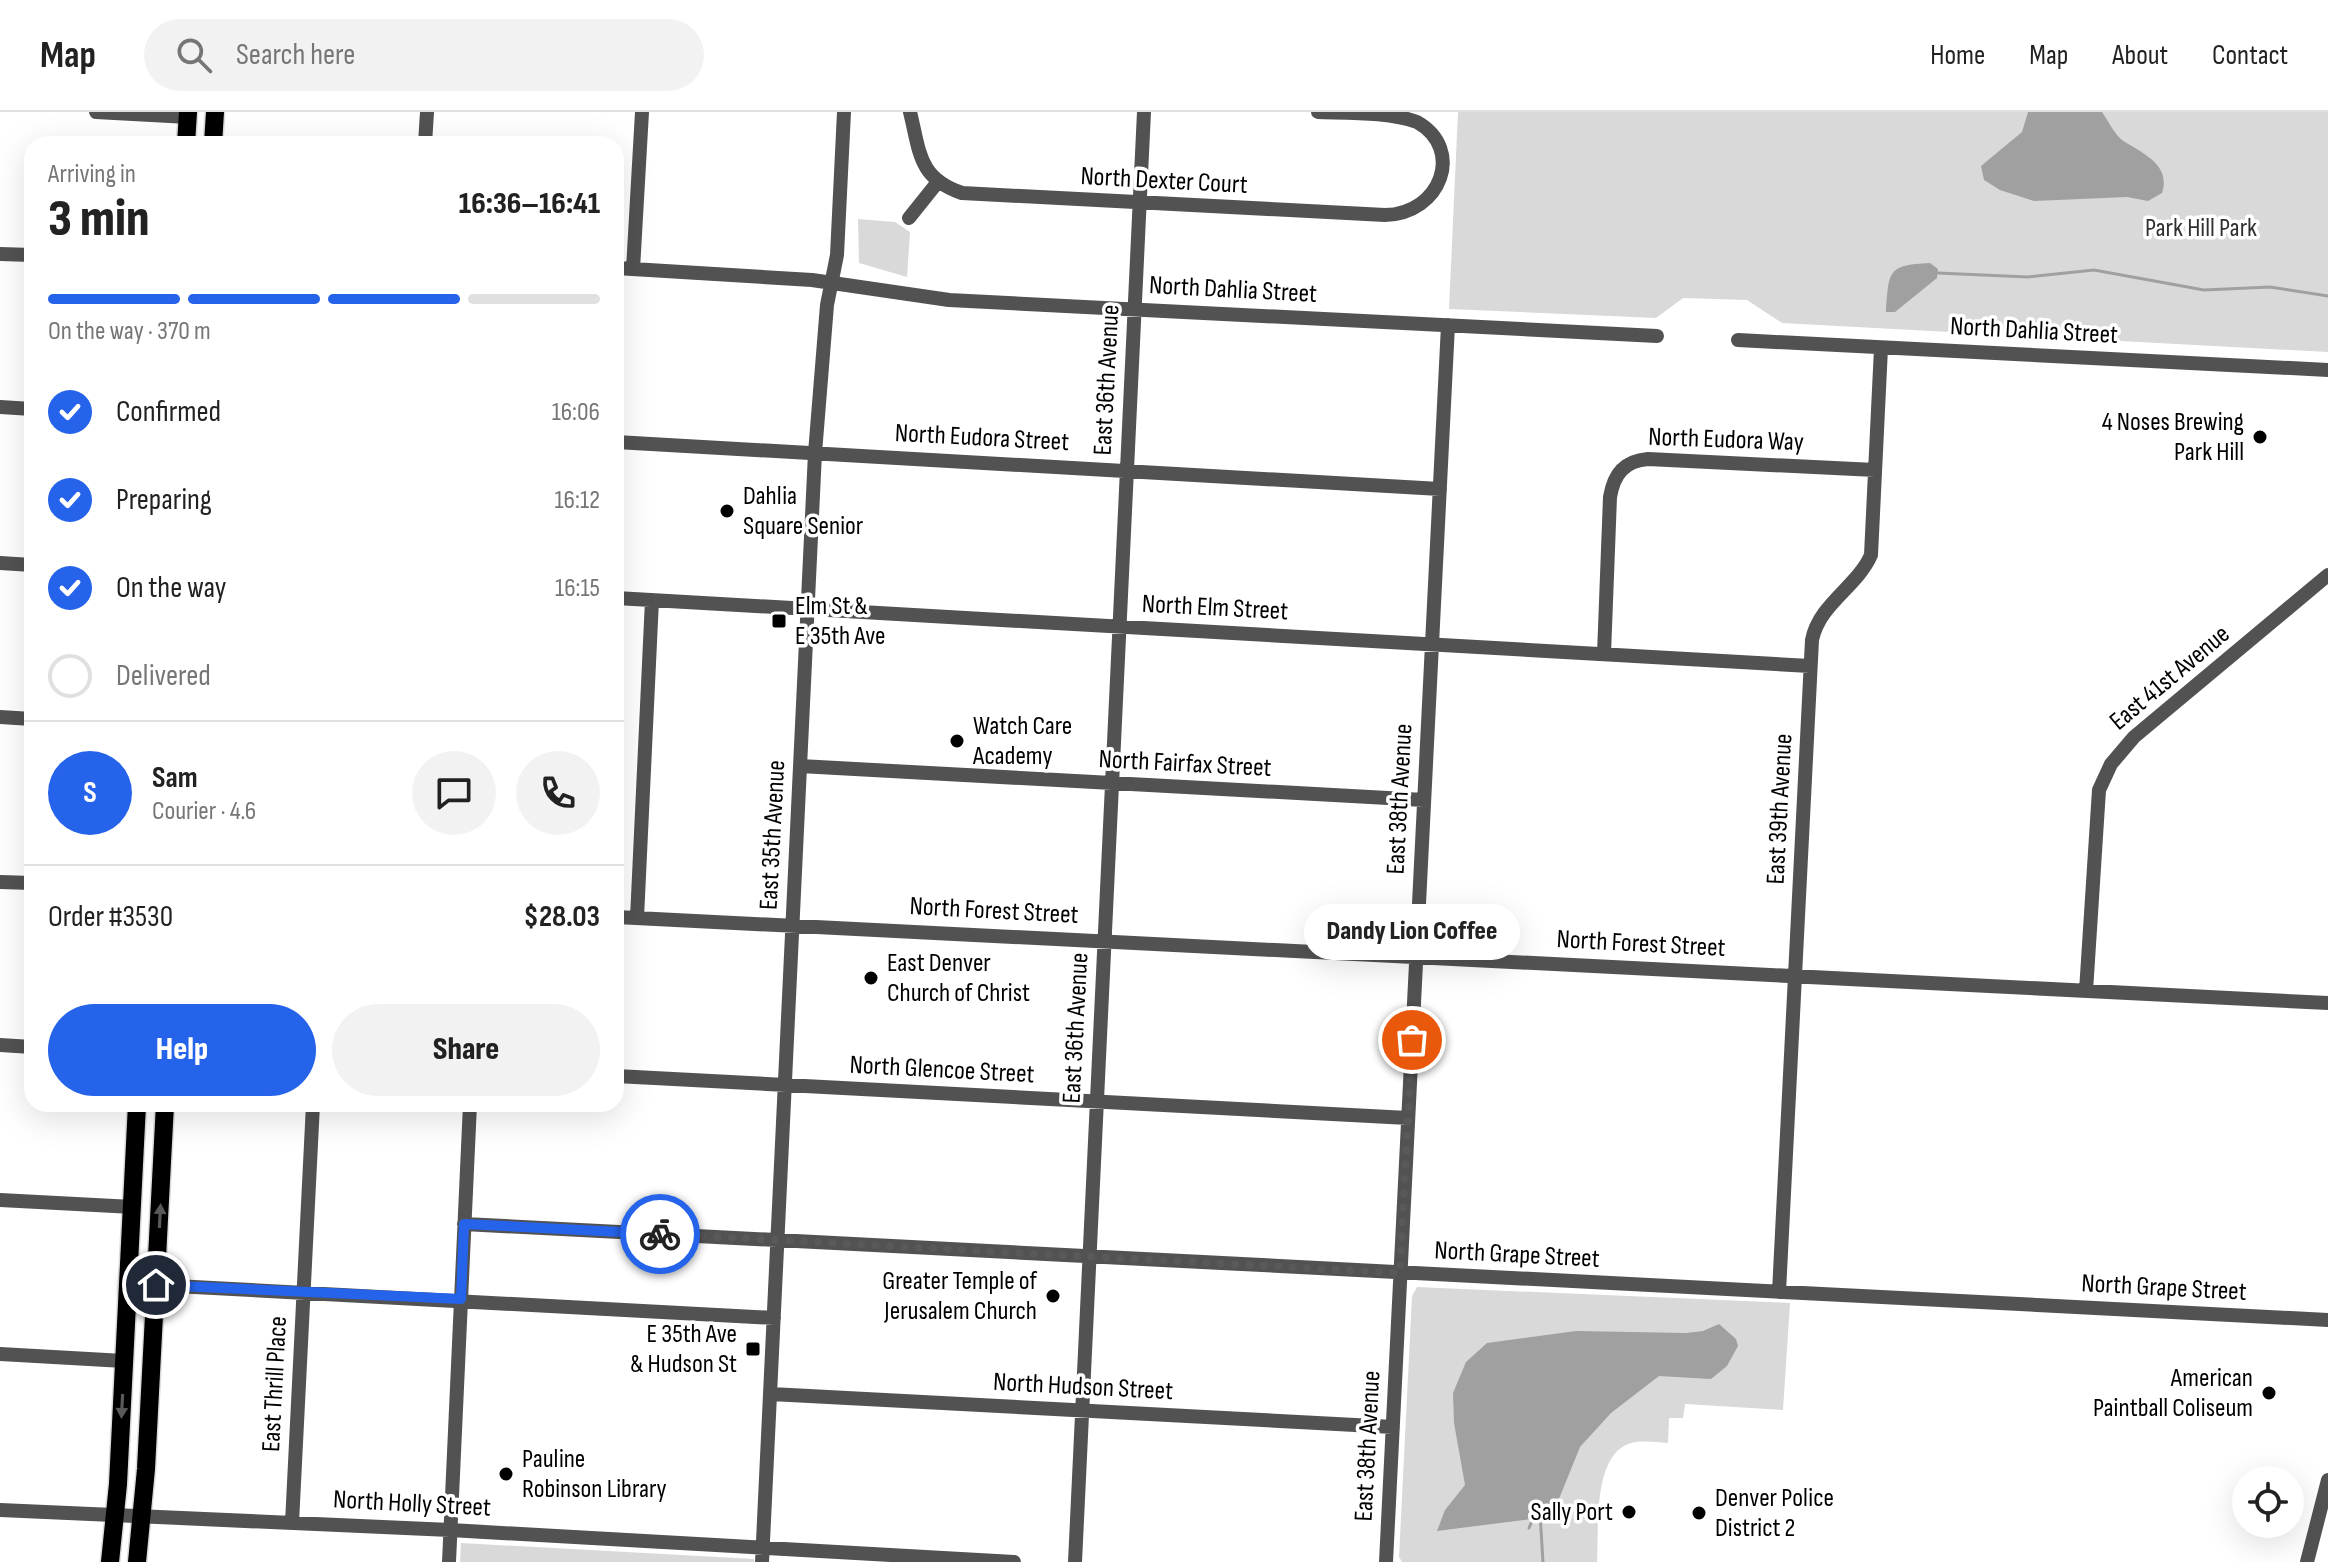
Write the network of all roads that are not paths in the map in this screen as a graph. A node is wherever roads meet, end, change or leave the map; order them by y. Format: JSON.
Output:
{"nodes":[{"id":1,"x":96,"y":112,"type":"edge"},
{"id":2,"x":215,"y":112,"type":"edge"},
{"id":3,"x":427,"y":112,"type":"edge"},
{"id":4,"x":642,"y":112,"type":"edge"},
{"id":5,"x":844,"y":112,"type":"edge"},
{"id":6,"x":910,"y":112,"type":"edge"},
{"id":7,"x":1144,"y":112,"type":"edge"},
{"id":8,"x":1318,"y":112,"type":"edge"},
{"id":9,"x":184,"y":115,"type":"edge"},
{"id":10,"x":185,"y":136,"type":"edge"},
{"id":11,"x":214,"y":136,"type":"edge"},
{"id":12,"x":426,"y":136,"type":"edge"},
{"id":13,"x":937,"y":183,"type":"junction"},
{"id":14,"x":1140,"y":204,"type":"junction"},
{"id":15,"x":909,"y":218,"type":"dead end"},
{"id":16,"x":0,"y":254,"type":"edge"},
{"id":17,"x":24,"y":255,"type":"edge"},
{"id":18,"x":624,"y":268,"type":"edge"},
{"id":19,"x":633,"y":269,"type":"junction"},
{"id":20,"x":831,"y":283,"type":"junction"},
{"id":21,"x":1135,"y":309,"type":"junction"},
{"id":22,"x":1448,"y":325,"type":"junction"},
{"id":23,"x":1657,"y":336,"type":"dead end"},
{"id":24,"x":1738,"y":340,"type":"dead end"},
{"id":25,"x":1881,"y":348,"type":"junction"},
{"id":26,"x":2328,"y":370,"type":"edge"},
{"id":27,"x":0,"y":407,"type":"edge"},
{"id":28,"x":24,"y":408,"type":"edge"},
{"id":29,"x":624,"y":442,"type":"edge"},
{"id":30,"x":815,"y":453,"type":"junction"},
{"id":31,"x":1875,"y":470,"type":"junction"},
{"id":32,"x":1127,"y":471,"type":"junction"},
{"id":33,"x":1440,"y":489,"type":"junction"},
{"id":34,"x":0,"y":563,"type":"edge"},
{"id":35,"x":24,"y":564,"type":"edge"},
{"id":36,"x":2328,"y":575,"type":"edge"},
{"id":37,"x":624,"y":598,"type":"edge"},
{"id":38,"x":652,"y":600,"type":"junction"},
{"id":39,"x":807,"y":608,"type":"junction"},
{"id":40,"x":1120,"y":626,"type":"junction"},
{"id":41,"x":1432,"y":645,"type":"junction"},
{"id":42,"x":1604,"y":654,"type":"junction"},
{"id":43,"x":1810,"y":666,"type":"junction"},
{"id":44,"x":0,"y":717,"type":"edge"},
{"id":45,"x":24,"y":718,"type":"edge"},
{"id":46,"x":800,"y":766,"type":"junction"},
{"id":47,"x":1112,"y":785,"type":"junction"},
{"id":48,"x":1424,"y":800,"type":"junction"},
{"id":49,"x":0,"y":882,"type":"edge"},
{"id":50,"x":24,"y":883,"type":"edge"},
{"id":51,"x":624,"y":917,"type":"edge"},
{"id":52,"x":637,"y":918,"type":"junction"},
{"id":53,"x":792,"y":926,"type":"junction"},
{"id":54,"x":1104,"y":941,"type":"junction"},
{"id":55,"x":1416,"y":956,"type":"junction"},
{"id":56,"x":1795,"y":976,"type":"junction"},
{"id":57,"x":2086,"y":991,"type":"junction"},
{"id":58,"x":2328,"y":1003,"type":"edge"},
{"id":59,"x":0,"y":1045,"type":"edge"},
{"id":60,"x":24,"y":1046,"type":"edge"},
{"id":61,"x":624,"y":1076,"type":"edge"},
{"id":62,"x":785,"y":1085,"type":"junction"},
{"id":63,"x":1097,"y":1102,"type":"junction"},
{"id":64,"x":137,"y":1112,"type":"edge"},
{"id":65,"x":165,"y":1112,"type":"edge"},
{"id":66,"x":313,"y":1112,"type":"edge"},
{"id":67,"x":470,"y":1112,"type":"edge"},
{"id":68,"x":1408,"y":1118,"type":"junction"},
{"id":69,"x":0,"y":1200,"type":"edge"},
{"id":70,"x":133,"y":1207,"type":"junction"},
{"id":71,"x":464,"y":1224,"type":"junction"},
{"id":72,"x":778,"y":1240,"type":"junction"},
{"id":73,"x":1090,"y":1256,"type":"junction"},
{"id":74,"x":1400,"y":1273,"type":"junction"},
{"id":75,"x":156,"y":1285,"type":"junction"},
{"id":76,"x":303,"y":1291,"type":"junction"},
{"id":77,"x":1779,"y":1292,"type":"junction"},
{"id":78,"x":461,"y":1299,"type":"junction"},
{"id":79,"x":774,"y":1318,"type":"junction"},
{"id":80,"x":2328,"y":1320,"type":"edge"},
{"id":81,"x":0,"y":1354,"type":"edge"},
{"id":82,"x":124,"y":1361,"type":"junction"},
{"id":83,"x":771,"y":1394,"type":"junction"},
{"id":84,"x":1081,"y":1411,"type":"junction"},
{"id":85,"x":1393,"y":1427,"type":"junction"},
{"id":86,"x":2328,"y":1480,"type":"edge"},
{"id":87,"x":0,"y":1510,"type":"edge"},
{"id":88,"x":114,"y":1516,"type":"junction"},
{"id":89,"x":141,"y":1517,"type":"junction"},
{"id":90,"x":292,"y":1523,"type":"junction"},
{"id":91,"x":450,"y":1530,"type":"junction"},
{"id":92,"x":763,"y":1555,"type":"edge"},
{"id":93,"x":110,"y":1562,"type":"edge"},
{"id":94,"x":137,"y":1562,"type":"edge"},
{"id":95,"x":449,"y":1562,"type":"edge"},
{"id":96,"x":1014,"y":1562,"type":"edge"},
{"id":97,"x":1075,"y":1562,"type":"edge"},
{"id":98,"x":1386,"y":1562,"type":"edge"},
{"id":99,"x":2307,"y":1562,"type":"edge"}],
"edges":[{"from":1,"to":9,"type":"street"},
{"from":2,"to":11,"type":"main road"},
{"from":3,"to":12,"type":"street"},
{"from":4,"to":19,"type":"street"},
{"from":5,"to":20,"type":"street","name":"East 35th Avenue"},
{"from":6,"to":13,"type":"street"},
{"from":7,"to":14,"type":"street","name":"East 36th Avenue"},
{"from":8,"to":14,"type":"street","name":"North Dexter Court"},
{"from":9,"to":10,"type":"main road"},
{"from":13,"to":14,"type":"street","name":"North Dexter Court"},
{"from":13,"to":15,"type":"street"},
{"from":14,"to":21,"type":"street","name":"East 36th Avenue"},
{"from":16,"to":17,"type":"street"},
{"from":18,"to":19,"type":"street","name":"North Dahlia Street"},
{"from":19,"to":20,"type":"street","name":"North Dahlia Street"},
{"from":20,"to":21,"type":"street","name":"North Dahlia Street"},
{"from":20,"to":30,"type":"street","name":"East 35th Avenue"},
{"from":21,"to":22,"type":"street","name":"North Dahlia Street"},
{"from":21,"to":32,"type":"street","name":"East 36th Avenue"},
{"from":22,"to":23,"type":"street","name":"North Dahlia Street"},
{"from":22,"to":33,"type":"street","name":"East 38th Avenue"},
{"from":24,"to":25,"type":"street","name":"North Dahlia Street"},
{"from":25,"to":26,"type":"street","name":"North Dahlia Street"},
{"from":25,"to":31,"type":"street","name":"East 39th Avenue"},
{"from":27,"to":28,"type":"street"},
{"from":29,"to":30,"type":"street","name":"North Eudora Street"},
{"from":30,"to":32,"type":"street","name":"North Eudora Street"},
{"from":30,"to":39,"type":"street","name":"East 35th Avenue"},
{"from":31,"to":42,"type":"street","name":"North Eudora Way"},
{"from":31,"to":43,"type":"street","name":"East 39th Avenue"},
{"from":32,"to":33,"type":"street","name":"North Eudora Street"},
{"from":32,"to":40,"type":"street","name":"East 36th Avenue"},
{"from":33,"to":41,"type":"street","name":"East 38th Avenue"},
{"from":34,"to":35,"type":"street"},
{"from":36,"to":57,"type":"street","name":"East 41st Avenue"},
{"from":37,"to":38,"type":"street","name":"North Elm Street"},
{"from":38,"to":39,"type":"street","name":"North Elm Street"},
{"from":38,"to":52,"type":"street"},
{"from":39,"to":40,"type":"street","name":"North Elm Street"},
{"from":39,"to":46,"type":"street","name":"East 35th Avenue"},
{"from":40,"to":41,"type":"street","name":"North Elm Street"},
{"from":40,"to":47,"type":"street","name":"East 36th Avenue"},
{"from":41,"to":42,"type":"street","name":"North Elm Street"},
{"from":41,"to":48,"type":"street","name":"East 38th Avenue"},
{"from":42,"to":43,"type":"street","name":"North Elm Street"},
{"from":43,"to":56,"type":"street","name":"East 39th Avenue"},
{"from":44,"to":45,"type":"street"},
{"from":46,"to":47,"type":"street","name":"North Fairfax Street"},
{"from":46,"to":53,"type":"street","name":"East 35th Avenue"},
{"from":47,"to":48,"type":"street","name":"North Fairfax Street"},
{"from":47,"to":54,"type":"street","name":"East 36th Avenue"},
{"from":48,"to":55,"type":"street","name":"East 38th Avenue"},
{"from":49,"to":50,"type":"street"},
{"from":51,"to":52,"type":"street","name":"North Forest Street"},
{"from":52,"to":53,"type":"street","name":"North Forest Street"},
{"from":53,"to":54,"type":"street","name":"North Forest Street"},
{"from":53,"to":62,"type":"street","name":"East 35th Avenue"},
{"from":54,"to":55,"type":"street","name":"North Forest Street"},
{"from":54,"to":63,"type":"street","name":"East 36th Avenue"},
{"from":55,"to":56,"type":"street","name":"North Forest Street"},
{"from":55,"to":68,"type":"street","name":"East 38th Avenue"},
{"from":56,"to":57,"type":"street","name":"North Forest Street"},
{"from":56,"to":77,"type":"street","name":"East 39th Avenue"},
{"from":57,"to":58,"type":"street","name":"North Forest Street"},
{"from":59,"to":60,"type":"street"},
{"from":61,"to":62,"type":"street","name":"North Glencoe Street"},
{"from":62,"to":63,"type":"street","name":"North Glencoe Street"},
{"from":62,"to":72,"type":"street","name":"East 35th Avenue"},
{"from":63,"to":68,"type":"street","name":"North Glencoe Street"},
{"from":63,"to":73,"type":"street","name":"East 36th Avenue"},
{"from":64,"to":70,"type":"main road"},
{"from":75,"to":65,"type":"main road","one_way":true},
{"from":66,"to":76,"type":"street","name":"East Thrill Place"},
{"from":67,"to":71,"type":"street"},
{"from":68,"to":74,"type":"street","name":"East 38th Avenue"},
{"from":69,"to":70,"type":"street"},
{"from":70,"to":82,"type":"main road"},
{"from":71,"to":72,"type":"street","name":"North Grape Street"},
{"from":71,"to":78,"type":"street"},
{"from":72,"to":73,"type":"street","name":"North Grape Street"},
{"from":72,"to":79,"type":"street","name":"East 35th Avenue"},
{"from":73,"to":74,"type":"street","name":"North Grape Street"},
{"from":73,"to":84,"type":"street","name":"East 36th Avenue"},
{"from":74,"to":77,"type":"street","name":"North Grape Street"},
{"from":74,"to":85,"type":"street","name":"East 38th Avenue"},
{"from":75,"to":76,"type":"street"},
{"from":75,"to":89,"type":"main road"},
{"from":76,"to":78,"type":"street"},
{"from":76,"to":90,"type":"street","name":"East Thrill Place"},
{"from":77,"to":80,"type":"street","name":"North Grape Street"},
{"from":78,"to":79,"type":"street"},
{"from":78,"to":91,"type":"street"},
{"from":79,"to":83,"type":"street","name":"East 35th Avenue"},
{"from":81,"to":82,"type":"street"},
{"from":82,"to":88,"type":"main road","one_way":true},
{"from":83,"to":84,"type":"street","name":"North Hudson Street"},
{"from":83,"to":92,"type":"street","name":"East 35th Avenue"},
{"from":84,"to":85,"type":"street","name":"North Hudson Street"},
{"from":84,"to":97,"type":"street","name":"East 36th Avenue"},
{"from":85,"to":98,"type":"street","name":"East 38th Avenue"},
{"from":86,"to":99,"type":"street"},
{"from":87,"to":88,"type":"street","name":"North Holly Street"},
{"from":88,"to":89,"type":"street","name":"North Holly Street"},
{"from":88,"to":93,"type":"main road"},
{"from":89,"to":90,"type":"street","name":"North Holly Street"},
{"from":89,"to":94,"type":"main road"},
{"from":90,"to":91,"type":"street","name":"North Holly Street"},
{"from":91,"to":92,"type":"street","name":"North Holly Street"},
{"from":91,"to":95,"type":"street"},
{"from":92,"to":96,"type":"street","name":"North Holly Street"}]}
